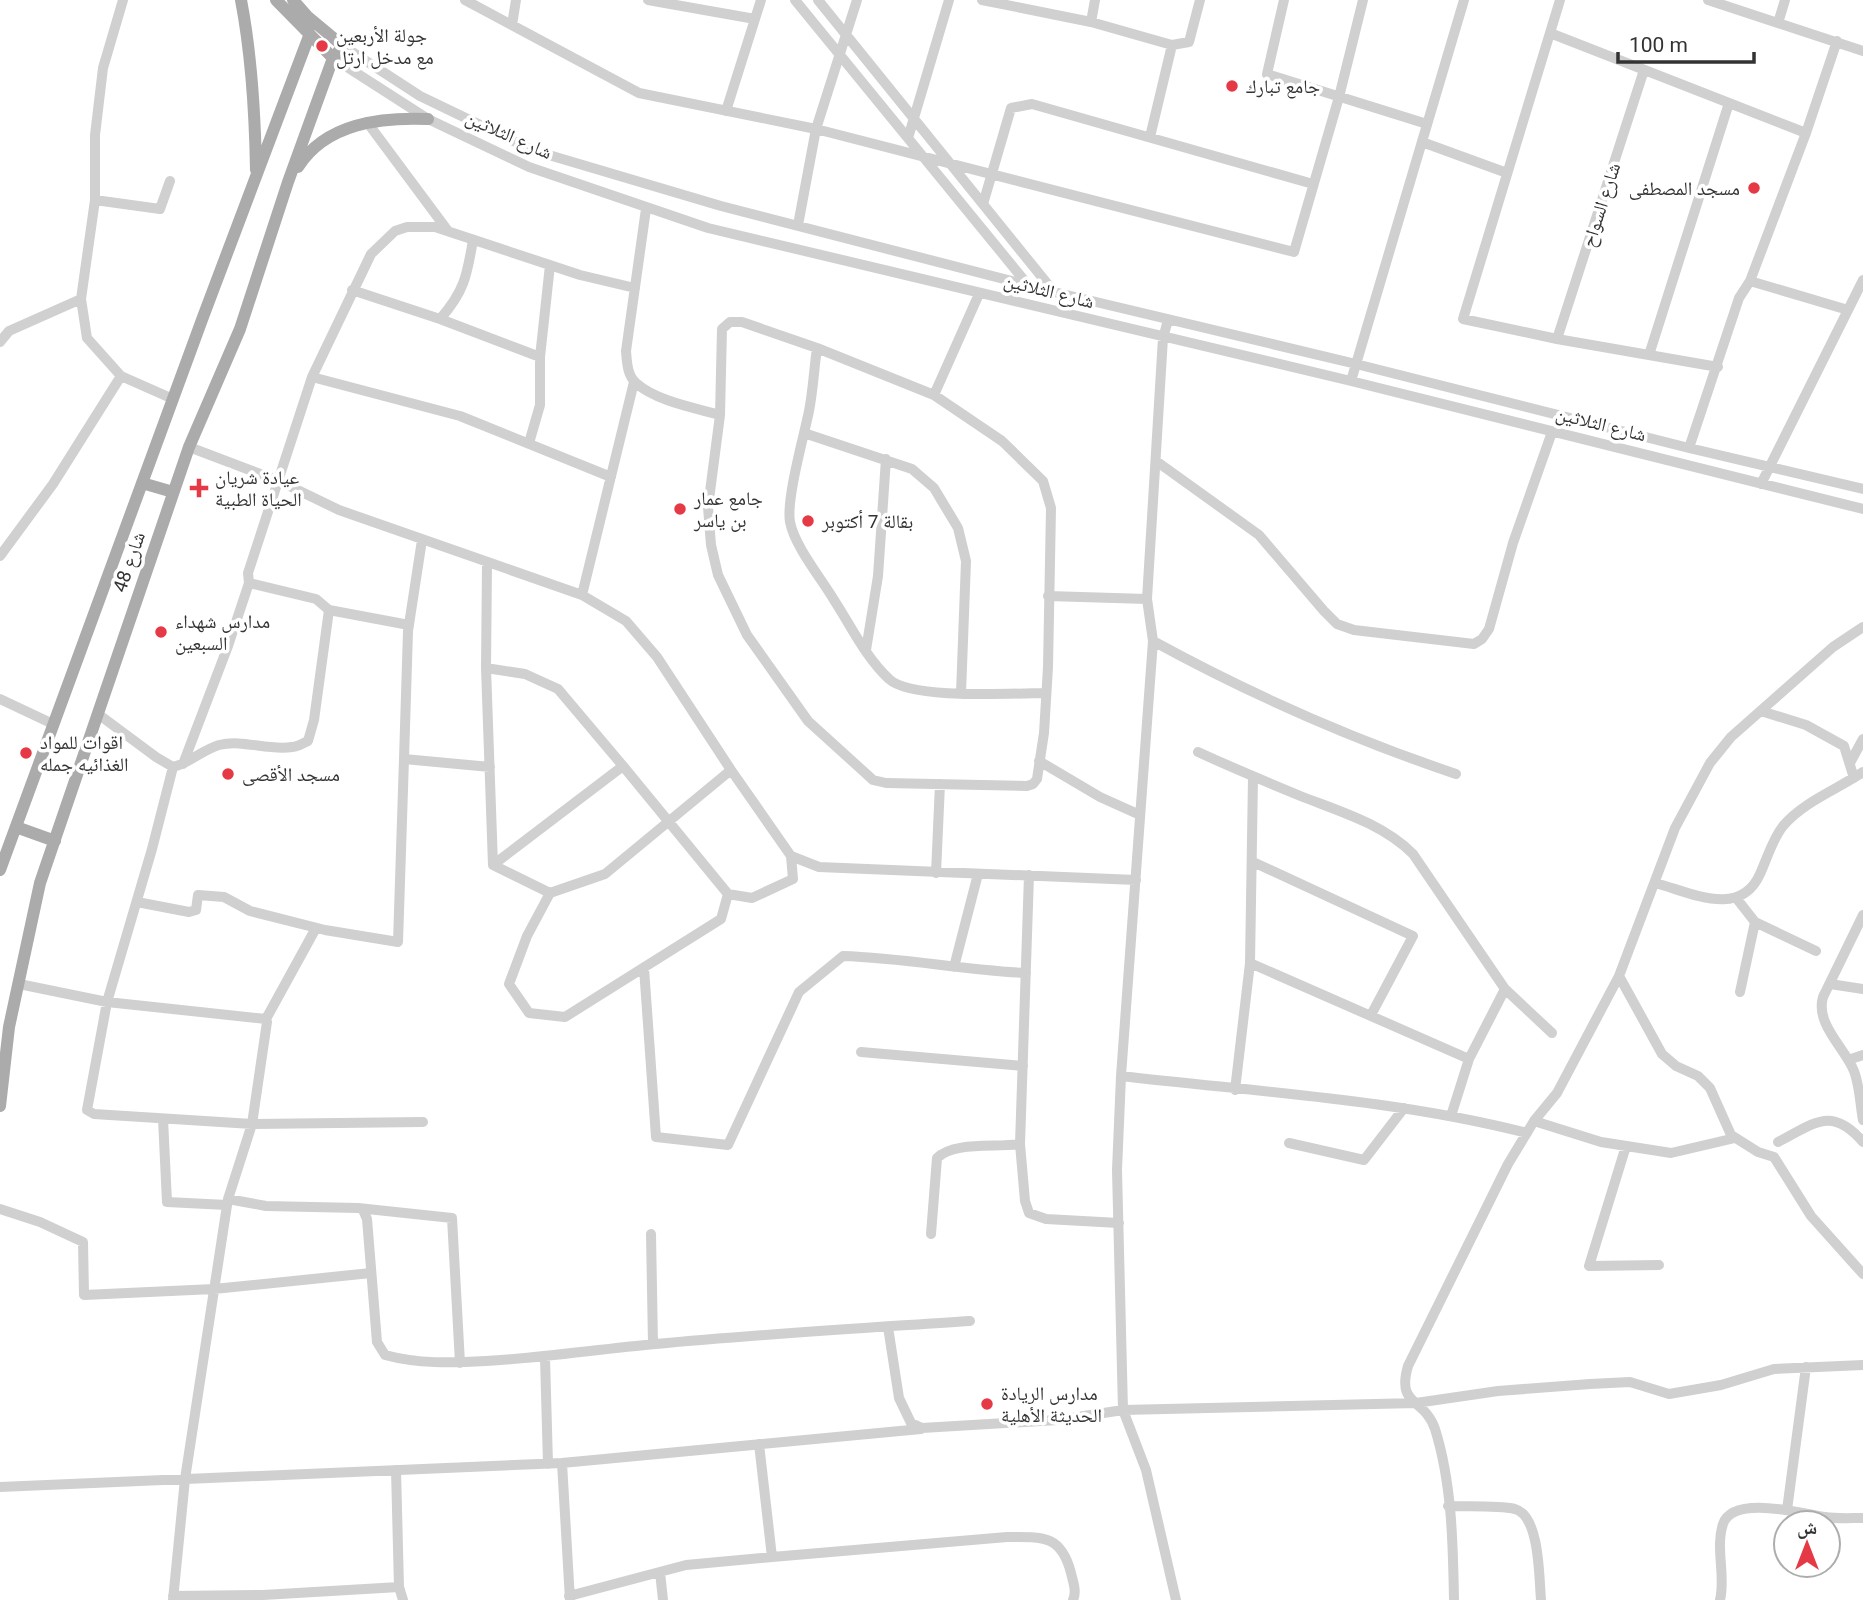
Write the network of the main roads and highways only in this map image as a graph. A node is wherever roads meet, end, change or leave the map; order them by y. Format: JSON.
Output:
{"nodes":[{"id":1,"x":241,"y":0,"type":"edge"},
{"id":2,"x":275,"y":0,"type":"edge"},
{"id":3,"x":293,"y":0,"type":"edge"},
{"id":4,"x":307,"y":16,"type":"junction"},
{"id":5,"x":309,"y":36,"type":"junction"},
{"id":6,"x":343,"y":46,"type":"joint"},
{"id":7,"x":333,"y":58,"type":"junction"},
{"id":8,"x":428,"y":119,"type":"road end"},
{"id":9,"x":257,"y":179,"type":"junction"},
{"id":10,"x":288,"y":182,"type":"junction"},
{"id":11,"x":142,"y":483,"type":"junction"},
{"id":12,"x":173,"y":492,"type":"junction"},
{"id":13,"x":16,"y":827,"type":"junction"},
{"id":14,"x":55,"y":841,"type":"junction"},
{"id":15,"x":0,"y":870,"type":"edge"},
{"id":16,"x":0,"y":1106,"type":"edge"}],
"edges":[{"from":1,"to":9,"type":"main road"},
{"from":2,"to":5,"type":"main road","name":"شارع الثلاثين"},
{"from":3,"to":4,"type":"main road","name":"شارع الثلاثين"},
{"from":4,"to":5,"type":"main road","name":"شارع 48"},
{"from":4,"to":6,"type":"main road","name":"شارع الثلاثين"},
{"from":5,"to":7,"type":"main road","name":"شارع الثلاثين"},
{"from":5,"to":9,"type":"main road","name":"شارع 48"},
{"from":6,"to":7,"type":"main road","name":"شارع 48"},
{"from":7,"to":10,"type":"main road","name":"شارع 48"},
{"from":8,"to":10,"type":"main road"},
{"from":9,"to":11,"type":"main road","name":"شارع 48"},
{"from":10,"to":12,"type":"main road","name":"شارع 48"},
{"from":11,"to":12,"type":"main road"},
{"from":11,"to":13,"type":"main road","name":"شارع 48"},
{"from":12,"to":14,"type":"main road","name":"شارع 48"},
{"from":13,"to":14,"type":"main road"},
{"from":13,"to":15,"type":"main road","name":"شارع 48"},
{"from":14,"to":16,"type":"main road","name":"شارع 48"}]}
